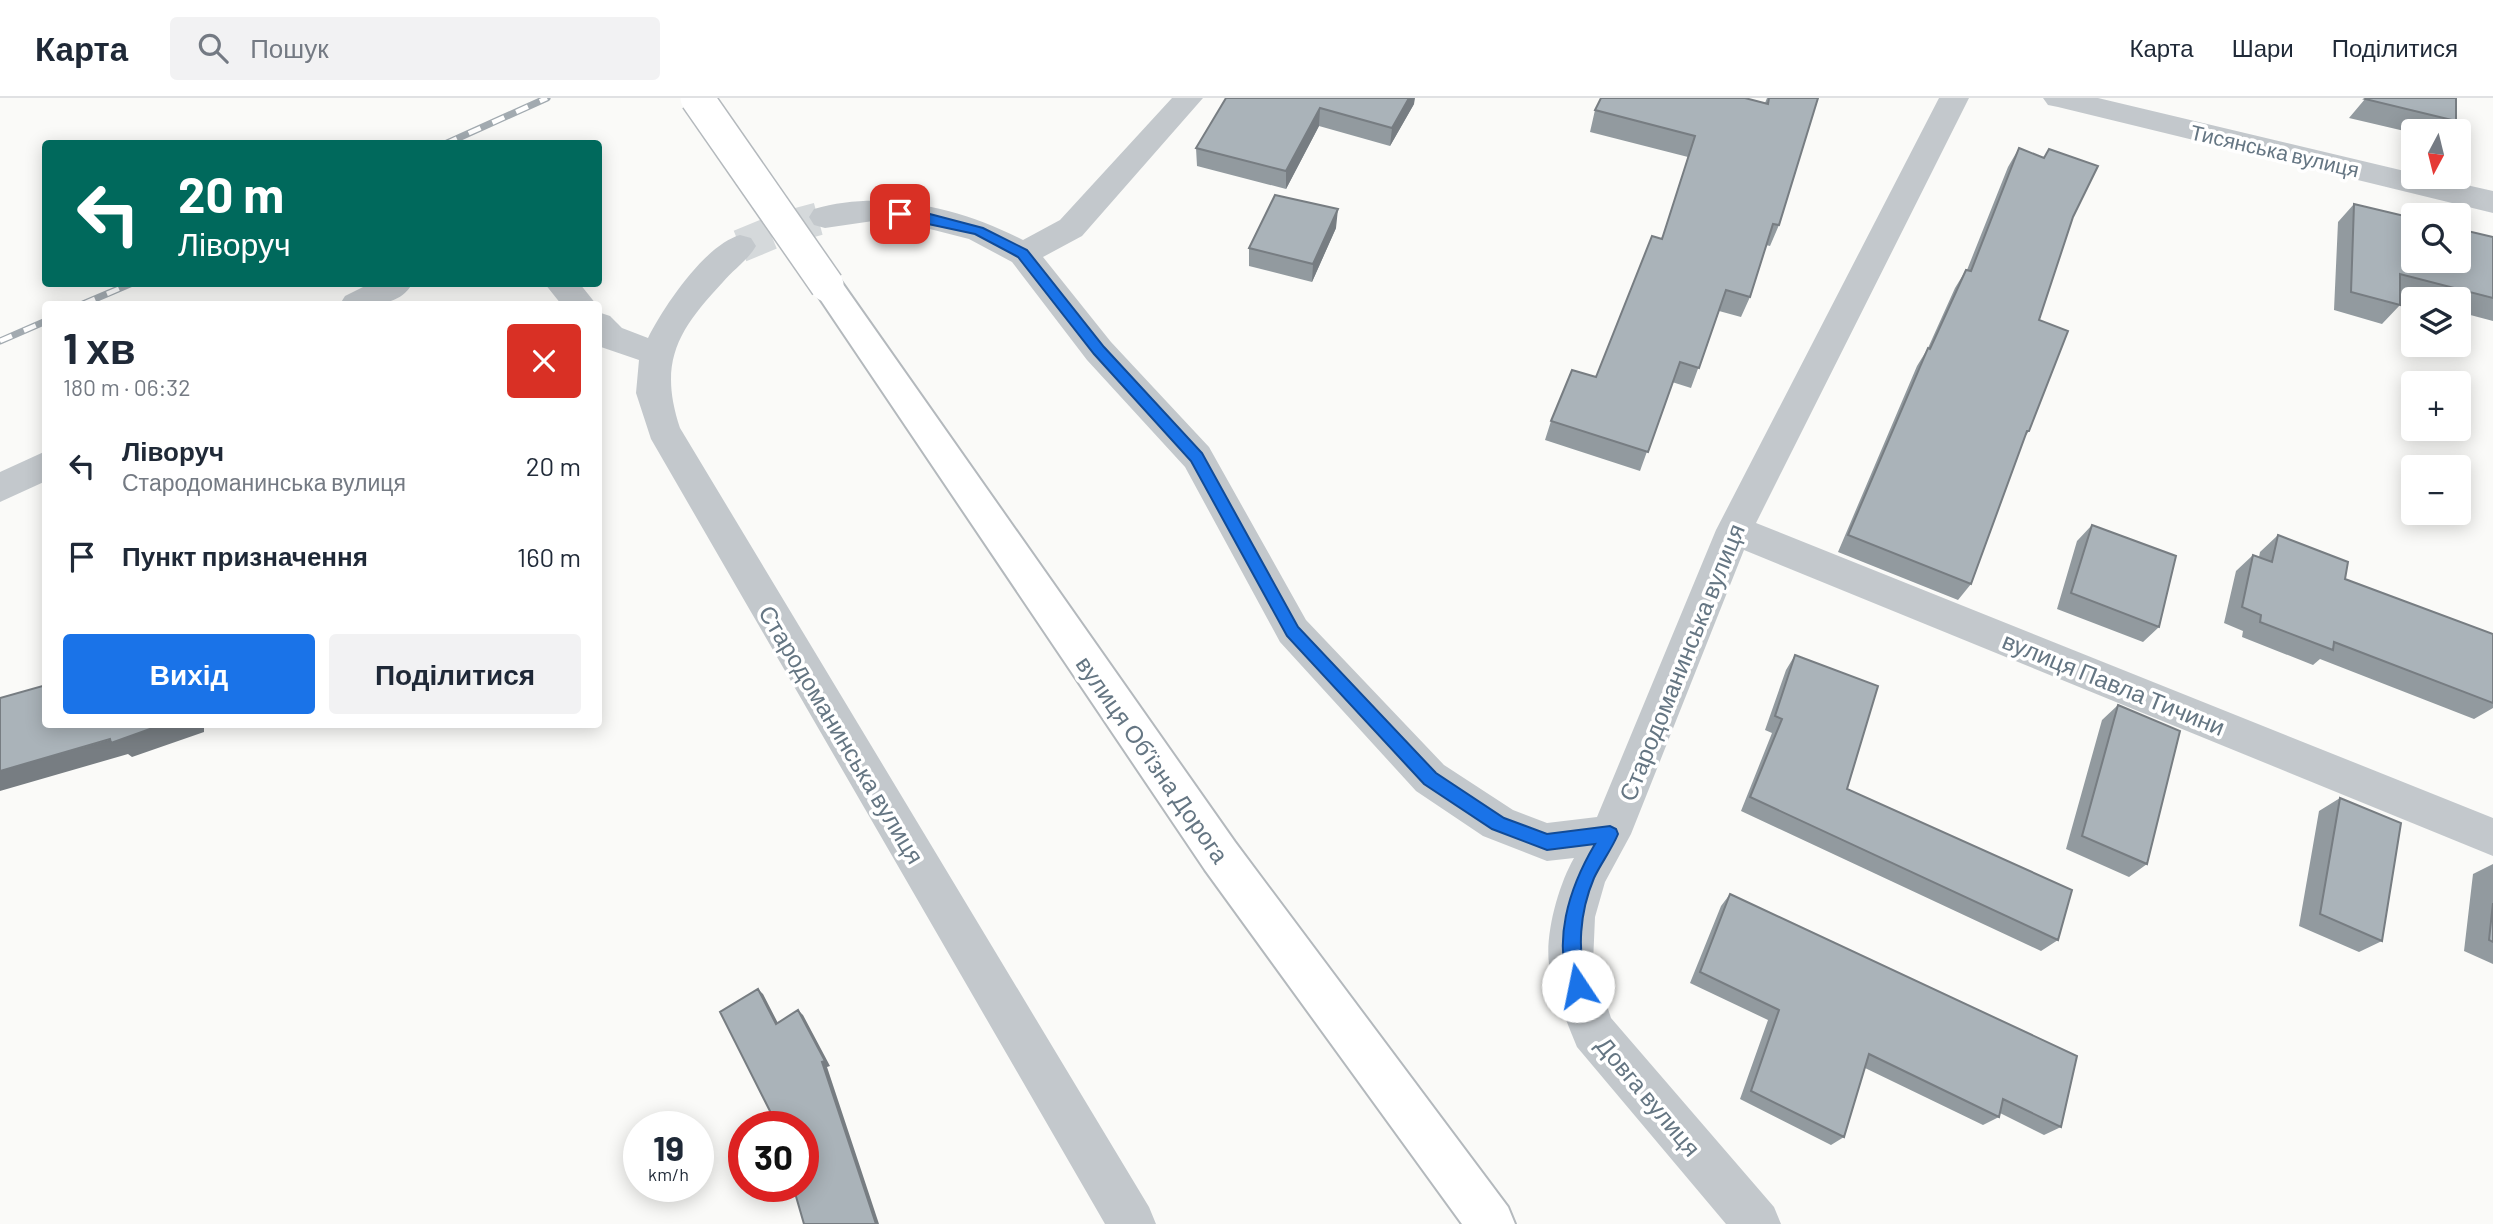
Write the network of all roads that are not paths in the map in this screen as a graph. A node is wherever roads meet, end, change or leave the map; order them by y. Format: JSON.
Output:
{"nodes":[{"id":1,"x":697,"y":98,"type":"edge"},
{"id":2,"x":1188,"y":98,"type":"edge"},
{"id":3,"x":1954,"y":98,"type":"edge"},
{"id":4,"x":2058,"y":98,"type":"edge"},
{"id":5,"x":2493,"y":202,"type":"edge"},
{"id":6,"x":825,"y":217,"type":"tunnel mouth"},
{"id":7,"x":740,"y":246,"type":"tunnel mouth"},
{"id":8,"x":1023,"y":254,"type":"junction"},
{"id":9,"x":390,"y":287,"type":"edge"},
{"id":10,"x":564,"y":287,"type":"edge"},
{"id":11,"x":362,"y":301,"type":"edge"},
{"id":12,"x":577,"y":301,"type":"edge"},
{"id":13,"x":602,"y":328,"type":"edge"},
{"id":14,"x":658,"y":354,"type":"junction"},
{"id":15,"x":42,"y":467,"type":"edge"},
{"id":16,"x":0,"y":488,"type":"edge"},
{"id":17,"x":1734,"y":530,"type":"junction"},
{"id":18,"x":1610,"y":834,"type":"junction"},
{"id":19,"x":2493,"y":837,"type":"edge"},
{"id":20,"x":1132,"y":1224,"type":"edge"},
{"id":21,"x":1491,"y":1224,"type":"edge"},
{"id":22,"x":1757,"y":1224,"type":"edge"}],
"edges":[{"from":1,"to":21,"type":"highway","name":"вулиця Обʼїзна Дорога","bridge":true},
{"from":2,"to":8,"type":"street"},
{"from":3,"to":17,"type":"street","name":"Стародоманинська вулиця"},
{"from":4,"to":5,"type":"street","name":"Тисянська вулиця"},
{"from":6,"to":8,"type":"street"},
{"from":7,"to":14,"type":"street","name":"Стародоманинська вулиця"},
{"from":8,"to":18,"type":"street"},
{"from":9,"to":11,"type":"street"},
{"from":10,"to":12,"type":"street"},
{"from":13,"to":14,"type":"street"},
{"from":14,"to":20,"type":"street","name":"Стародоманинська вулиця"},
{"from":15,"to":16,"type":"street"},
{"from":17,"to":18,"type":"street","name":"Стародоманинська вулиця"},
{"from":17,"to":19,"type":"street","name":"вулиця Павла Тичини"},
{"from":18,"to":22,"type":"street","name":"Довга вулиця"}]}
